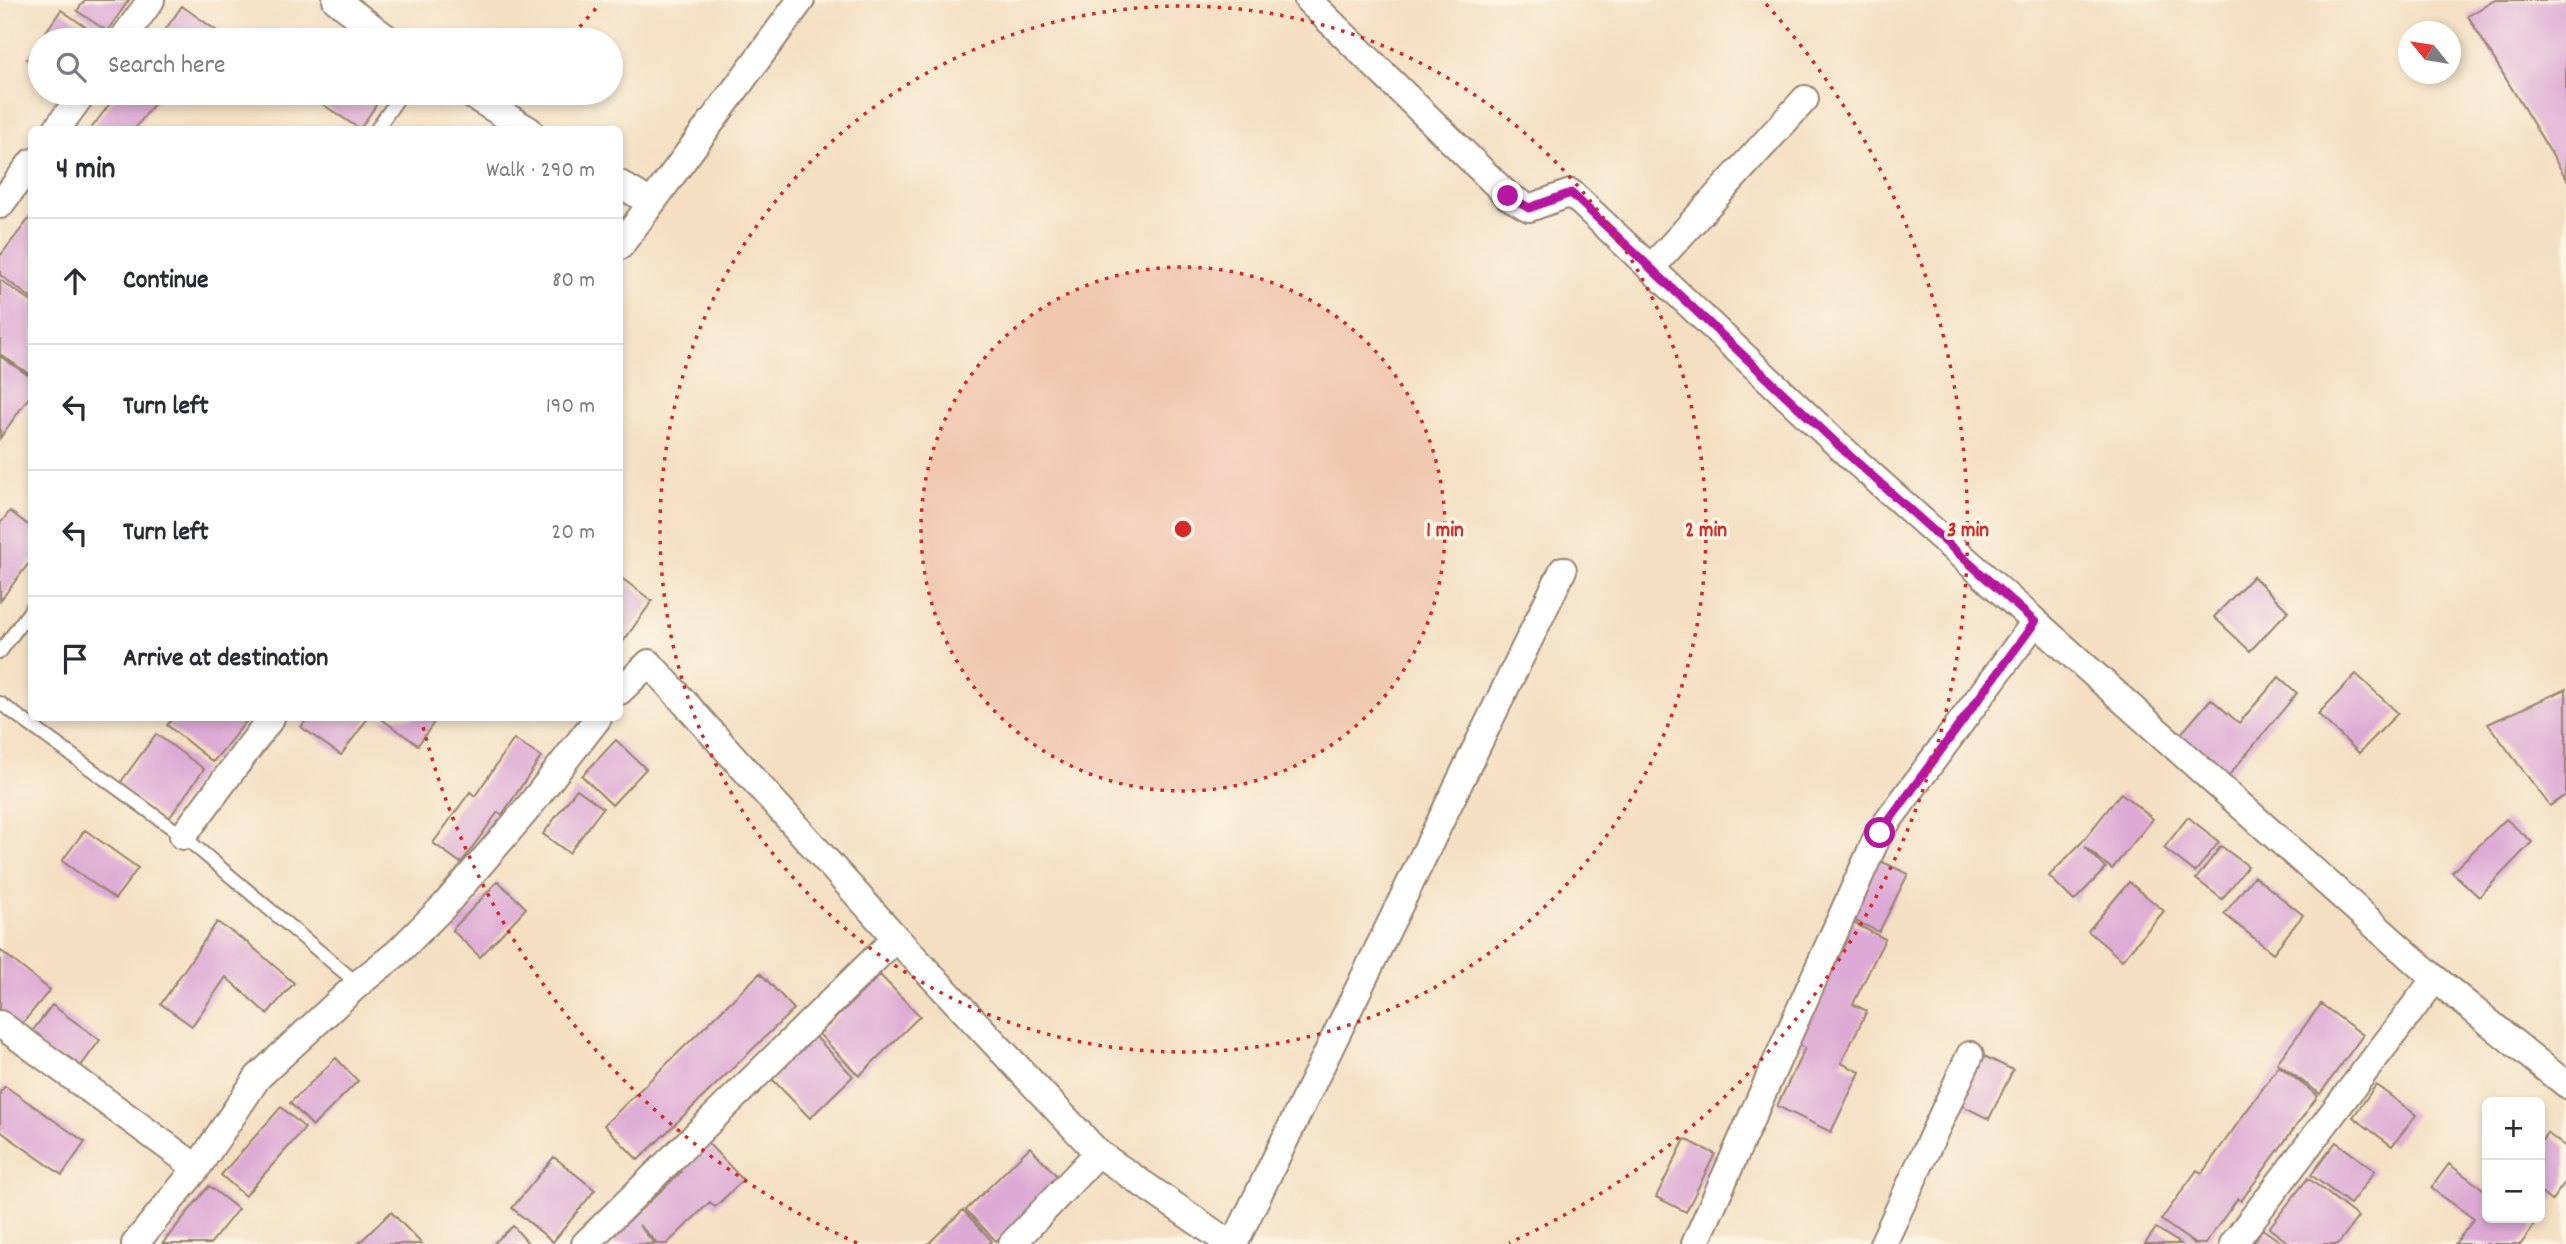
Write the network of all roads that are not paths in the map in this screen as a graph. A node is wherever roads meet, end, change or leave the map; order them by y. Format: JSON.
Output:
{"nodes":[{"id":1,"x":152,"y":0,"type":"edge"},
{"id":2,"x":336,"y":0,"type":"edge"},
{"id":3,"x":801,"y":0,"type":"edge"},
{"id":4,"x":1308,"y":0,"type":"edge"},
{"id":5,"x":131,"y":28,"type":"edge"},
{"id":6,"x":373,"y":28,"type":"edge"},
{"id":7,"x":1805,"y":99,"type":"dead end"},
{"id":8,"x":74,"y":105,"type":"edge"},
{"id":9,"x":394,"y":105,"type":"edge"},
{"id":10,"x":488,"y":105,"type":"edge"},
{"id":11,"x":59,"y":126,"type":"edge"},
{"id":12,"x":379,"y":126,"type":"edge"},
{"id":13,"x":522,"y":126,"type":"edge"},
{"id":14,"x":28,"y":167,"type":"edge"},
{"id":15,"x":623,"y":186,"type":"edge"},
{"id":16,"x":651,"y":203,"type":"junction"},
{"id":17,"x":0,"y":205,"type":"edge"},
{"id":18,"x":623,"y":242,"type":"edge"},
{"id":19,"x":1651,"y":268,"type":"junction"},
{"id":20,"x":1563,"y":570,"type":"dead end"},
{"id":21,"x":28,"y":614,"type":"edge"},
{"id":22,"x":2035,"y":622,"type":"junction"},
{"id":23,"x":0,"y":652,"type":"edge"},
{"id":24,"x":623,"y":688,"type":"edge"},
{"id":25,"x":0,"y":703,"type":"edge"},
{"id":26,"x":269,"y":721,"type":"edge"},
{"id":27,"x":596,"y":721,"type":"edge"},
{"id":28,"x":183,"y":836,"type":"junction"},
{"id":29,"x":896,"y":938,"type":"junction"},
{"id":30,"x":2435,"y":979,"type":"junction"},
{"id":31,"x":358,"y":984,"type":"junction"},
{"id":32,"x":0,"y":1024,"type":"edge"},
{"id":33,"x":1970,"y":1055,"type":"dead end"},
{"id":34,"x":2566,"y":1085,"type":"edge"},
{"id":35,"x":1098,"y":1153,"type":"junction"},
{"id":36,"x":197,"y":1168,"type":"junction"},
{"id":37,"x":138,"y":1243,"type":"edge"},
{"id":38,"x":585,"y":1244,"type":"edge"},
{"id":39,"x":1013,"y":1244,"type":"edge"},
{"id":40,"x":1232,"y":1244,"type":"edge"},
{"id":41,"x":1695,"y":1244,"type":"edge"},
{"id":42,"x":1883,"y":1244,"type":"edge"},
{"id":43,"x":2233,"y":1244,"type":"edge"}],
"edges":[{"from":1,"to":5,"type":"street"},
{"from":2,"to":6,"type":"street"},
{"from":3,"to":16,"type":"street"},
{"from":4,"to":19,"type":"street"},
{"from":7,"to":19,"type":"street"},
{"from":8,"to":11,"type":"street"},
{"from":9,"to":12,"type":"lane"},
{"from":10,"to":13,"type":"street"},
{"from":14,"to":17,"type":"street"},
{"from":15,"to":16,"type":"street"},
{"from":16,"to":18,"type":"street"},
{"from":19,"to":22,"type":"street"},
{"from":20,"to":40,"type":"street"},
{"from":21,"to":23,"type":"lane"},
{"from":22,"to":30,"type":"street"},
{"from":22,"to":41,"type":"street"},
{"from":24,"to":29,"type":"street"},
{"from":25,"to":28,"type":"lane"},
{"from":26,"to":28,"type":"street"},
{"from":27,"to":31,"type":"street"},
{"from":28,"to":31,"type":"lane"},
{"from":29,"to":35,"type":"street"},
{"from":29,"to":38,"type":"street"},
{"from":30,"to":34,"type":"street"},
{"from":30,"to":43,"type":"street"},
{"from":31,"to":36,"type":"street"},
{"from":32,"to":36,"type":"street"},
{"from":33,"to":42,"type":"street"},
{"from":35,"to":39,"type":"street"},
{"from":35,"to":40,"type":"street"},
{"from":36,"to":37,"type":"street"}]}
